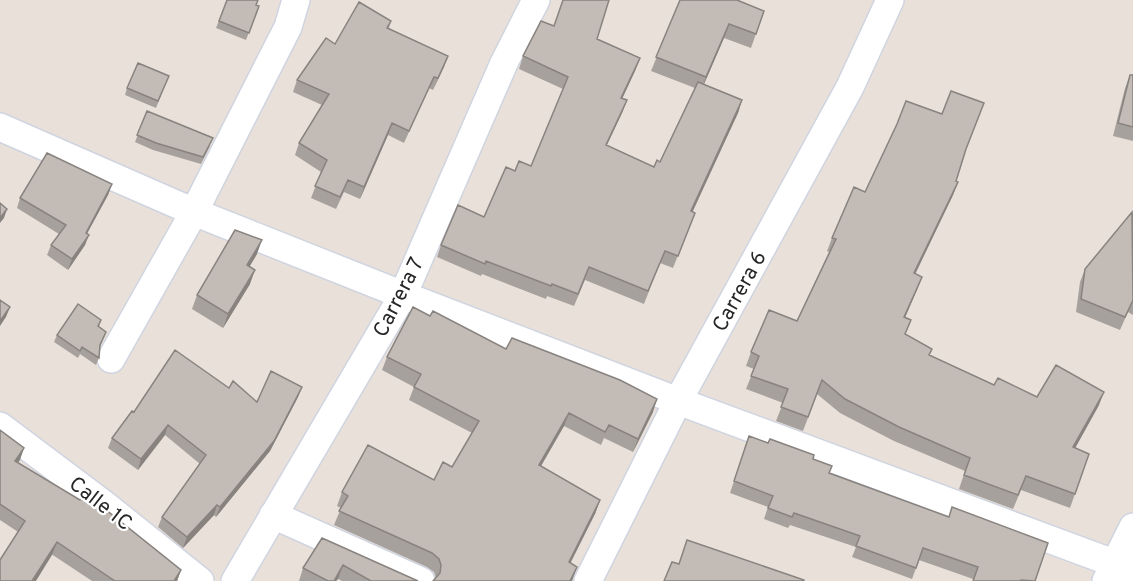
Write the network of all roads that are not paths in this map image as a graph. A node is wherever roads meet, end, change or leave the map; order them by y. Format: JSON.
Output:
{"nodes":[{"id":1,"x":297,"y":0,"type":"edge"},
{"id":2,"x":536,"y":0,"type":"edge"},
{"id":3,"x":890,"y":0,"type":"edge"},
{"id":4,"x":0,"y":127,"type":"edge"},
{"id":5,"x":194,"y":212,"type":"junction"},
{"id":6,"x":403,"y":295,"type":"junction"},
{"id":7,"x":111,"y":359,"type":"dead end"},
{"id":8,"x":678,"y":401,"type":"junction"},
{"id":9,"x":0,"y":426,"type":"edge"},
{"id":10,"x":273,"y":515,"type":"junction"},
{"id":11,"x":1133,"y":527,"type":"edge"},
{"id":12,"x":1118,"y":573,"type":"edge"},
{"id":13,"x":200,"y":581,"type":"edge"},
{"id":14,"x":235,"y":581,"type":"edge"},
{"id":15,"x":421,"y":581,"type":"edge"},
{"id":16,"x":588,"y":581,"type":"edge"}],
"edges":[{"from":1,"to":5,"type":"street"},
{"from":2,"to":6,"type":"street","name":"Carrera 7"},
{"from":3,"to":8,"type":"street","name":"Carrera 6"},
{"from":4,"to":5,"type":"street"},
{"from":5,"to":6,"type":"street"},
{"from":5,"to":7,"type":"street"},
{"from":6,"to":8,"type":"street"},
{"from":6,"to":10,"type":"street","name":"Carrera 7"},
{"from":8,"to":12,"type":"street"},
{"from":8,"to":16,"type":"street","name":"Carrera 6"},
{"from":9,"to":13,"type":"street","name":"Calle 1C"},
{"from":10,"to":14,"type":"street","name":"Carrera 7"},
{"from":10,"to":15,"type":"street"},
{"from":11,"to":12,"type":"street"}]}
